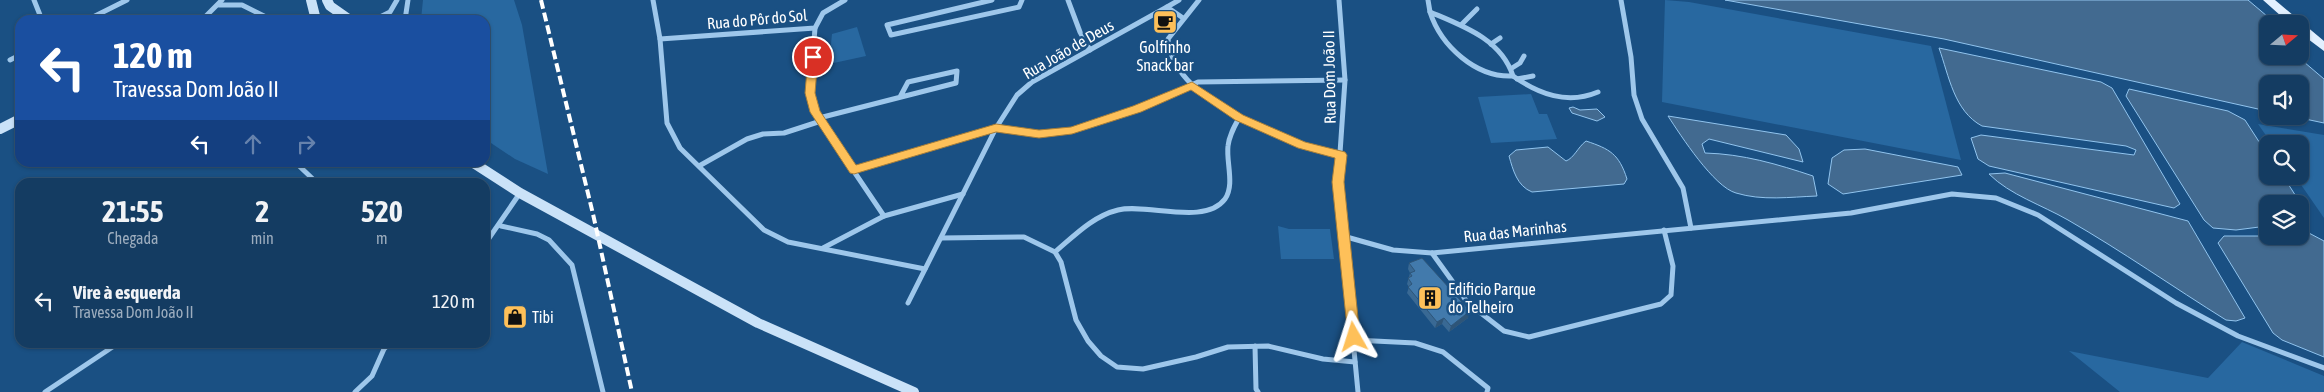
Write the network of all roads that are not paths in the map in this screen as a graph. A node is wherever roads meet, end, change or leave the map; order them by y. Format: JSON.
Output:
{"nodes":[{"id":1,"x":34,"y":0,"type":"edge"},
{"id":2,"x":127,"y":0,"type":"edge"},
{"id":3,"x":311,"y":0,"type":"edge"},
{"id":4,"x":327,"y":0,"type":"edge"},
{"id":5,"x":397,"y":0,"type":"edge"},
{"id":6,"x":408,"y":0,"type":"edge"},
{"id":7,"x":653,"y":0,"type":"edge"},
{"id":8,"x":845,"y":0,"type":"edge"},
{"id":9,"x":992,"y":0,"type":"edge"},
{"id":10,"x":1022,"y":0,"type":"edge"},
{"id":11,"x":1068,"y":0,"type":"edge"},
{"id":12,"x":1179,"y":0,"type":"edge"},
{"id":13,"x":1199,"y":0,"type":"edge"},
{"id":14,"x":1339,"y":0,"type":"edge"},
{"id":15,"x":1428,"y":0,"type":"edge"},
{"id":16,"x":1621,"y":0,"type":"edge"},
{"id":17,"x":2268,"y":0,"type":"edge"},
{"id":18,"x":220,"y":2,"type":"edge"},
{"id":19,"x":1167,"y":7,"type":"junction"},
{"id":20,"x":1477,"y":9,"type":"dead end"},
{"id":21,"x":1430,"y":12,"type":"junction"},
{"id":22,"x":40,"y":15,"type":"edge"},
{"id":23,"x":97,"y":15,"type":"edge"},
{"id":24,"x":207,"y":15,"type":"edge"},
{"id":25,"x":262,"y":15,"type":"edge"},
{"id":26,"x":315,"y":15,"type":"edge"},
{"id":27,"x":343,"y":15,"type":"edge"},
{"id":28,"x":384,"y":15,"type":"edge"},
{"id":29,"x":406,"y":15,"type":"edge"},
{"id":30,"x":2286,"y":15,"type":"edge"},
{"id":31,"x":1183,"y":18,"type":"junction"},
{"id":32,"x":1462,"y":24,"type":"junction"},
{"id":33,"x":815,"y":28,"type":"junction"},
{"id":34,"x":2309,"y":34,"type":"edge"},
{"id":35,"x":1500,"y":38,"type":"dead end"},
{"id":36,"x":660,"y":39,"type":"junction"},
{"id":37,"x":1491,"y":44,"type":"junction"},
{"id":38,"x":2324,"y":47,"type":"edge"},
{"id":39,"x":1090,"y":50,"type":"junction"},
{"id":40,"x":1524,"y":56,"type":"dead end"},
{"id":41,"x":15,"y":58,"type":"edge"},
{"id":42,"x":10,"y":60,"type":"dead end"},
{"id":43,"x":1512,"y":68,"type":"junction"},
{"id":44,"x":1533,"y":76,"type":"dead end"},
{"id":45,"x":1515,"y":77,"type":"junction"},
{"id":46,"x":1345,"y":80,"type":"junction"},
{"id":47,"x":1192,"y":86,"type":"junction"},
{"id":48,"x":1598,"y":92,"type":"dead end"},
{"id":49,"x":900,"y":97,"type":"junction"},
{"id":50,"x":1239,"y":118,"type":"junction"},
{"id":51,"x":820,"y":120,"type":"junction"},
{"id":52,"x":15,"y":122,"type":"edge"},
{"id":53,"x":996,"y":128,"type":"junction"},
{"id":54,"x":0,"y":130,"type":"edge"},
{"id":55,"x":1341,"y":155,"type":"junction"},
{"id":56,"x":699,"y":166,"type":"junction"},
{"id":57,"x":300,"y":167,"type":"edge"},
{"id":58,"x":480,"y":167,"type":"edge"},
{"id":59,"x":854,"y":170,"type":"junction"},
{"id":60,"x":312,"y":178,"type":"edge"},
{"id":61,"x":520,"y":193,"type":"junction"},
{"id":62,"x":963,"y":194,"type":"junction"},
{"id":63,"x":884,"y":216,"type":"junction"},
{"id":64,"x":500,"y":226,"type":"dead end"},
{"id":65,"x":1691,"y":228,"type":"junction"},
{"id":66,"x":1664,"y":230,"type":"junction"},
{"id":67,"x":1343,"y":236,"type":"junction"},
{"id":68,"x":490,"y":237,"type":"edge"},
{"id":69,"x":941,"y":238,"type":"junction"},
{"id":70,"x":822,"y":248,"type":"junction"},
{"id":71,"x":1055,"y":252,"type":"junction"},
{"id":72,"x":1432,"y":253,"type":"junction"},
{"id":73,"x":925,"y":269,"type":"junction"},
{"id":74,"x":908,"y":303,"type":"dead end"},
{"id":75,"x":1354,"y":340,"type":"junction"},
{"id":76,"x":1255,"y":346,"type":"junction"},
{"id":77,"x":111,"y":348,"type":"edge"},
{"id":78,"x":386,"y":348,"type":"edge"},
{"id":79,"x":1355,"y":362,"type":"junction"},
{"id":80,"x":2324,"y":368,"type":"edge"},
{"id":81,"x":1255,"y":391,"type":"edge"},
{"id":82,"x":45,"y":392,"type":"edge"},
{"id":83,"x":356,"y":392,"type":"edge"},
{"id":84,"x":603,"y":392,"type":"edge"},
{"id":85,"x":914,"y":392,"type":"edge"},
{"id":86,"x":1358,"y":392,"type":"edge"},
{"id":87,"x":1487,"y":392,"type":"edge"}],
"edges":[{"from":1,"to":22,"type":"street"},
{"from":2,"to":23,"type":"street"},
{"from":3,"to":26,"type":"main road"},
{"from":4,"to":27,"type":"main road"},
{"from":5,"to":28,"type":"street"},
{"from":6,"to":29,"type":"street"},
{"from":7,"to":36,"type":"street"},
{"from":8,"to":33,"type":"street","name":"Rua do Pôr do Sol"},
{"from":9,"to":10,"type":"street"},
{"from":11,"to":39,"type":"street"},
{"from":12,"to":19,"type":"street","name":"Rua João de Deus"},
{"from":13,"to":31,"type":"street"},
{"from":14,"to":46,"type":"street","name":"Rua Dom João II"},
{"from":15,"to":21,"type":"street"},
{"from":16,"to":65,"type":"street"},
{"from":17,"to":30,"type":"main road"},
{"from":18,"to":24,"type":"street"},
{"from":18,"to":25,"type":"street"},
{"from":19,"to":31,"type":"street"},
{"from":19,"to":39,"type":"street","name":"Rua João de Deus"},
{"from":20,"to":32,"type":"street"},
{"from":21,"to":32,"type":"street"},
{"from":21,"to":45,"type":"street"},
{"from":31,"to":47,"type":"street"},
{"from":32,"to":37,"type":"street"},
{"from":33,"to":36,"type":"street","name":"Rua do Pôr do Sol"},
{"from":33,"to":51,"type":"street"},
{"from":34,"to":38,"type":"main road"},
{"from":35,"to":37,"type":"street"},
{"from":36,"to":56,"type":"street"},
{"from":37,"to":43,"type":"street"},
{"from":39,"to":53,"type":"street","name":"Rua João de Deus"},
{"from":40,"to":43,"type":"street"},
{"from":41,"to":42,"type":"street"},
{"from":43,"to":45,"type":"street"},
{"from":44,"to":45,"type":"street"},
{"from":45,"to":48,"type":"street"},
{"from":46,"to":47,"type":"street"},
{"from":46,"to":55,"type":"street","name":"Rua Dom João II"},
{"from":47,"to":50,"type":"street"},
{"from":47,"to":53,"type":"street"},
{"from":49,"to":49,"type":"street"},
{"from":49,"to":51,"type":"street"},
{"from":50,"to":55,"type":"street"},
{"from":50,"to":71,"type":"street"},
{"from":51,"to":56,"type":"street"},
{"from":51,"to":59,"type":"street"},
{"from":52,"to":54,"type":"main road"},
{"from":53,"to":59,"type":"street"},
{"from":53,"to":62,"type":"street","name":"Rua João de Deus"},
{"from":55,"to":67,"type":"street","name":"Rua Dom João II"},
{"from":56,"to":70,"type":"street"},
{"from":57,"to":60,"type":"street"},
{"from":58,"to":61,"type":"main road"},
{"from":59,"to":63,"type":"street"},
{"from":61,"to":68,"type":"street"},
{"from":61,"to":85,"type":"main road"},
{"from":62,"to":63,"type":"street"},
{"from":62,"to":69,"type":"street","name":"Rua João de Deus"},
{"from":63,"to":70,"type":"street"},
{"from":64,"to":84,"type":"street"},
{"from":65,"to":66,"type":"street","name":"Rua das Marinhas"},
{"from":65,"to":80,"type":"street","name":"Rua das Marinhas"},
{"from":66,"to":72,"type":"street","name":"Rua das Marinhas"},
{"from":66,"to":72,"type":"street"},
{"from":67,"to":72,"type":"street","name":"Rua das Marinhas"},
{"from":67,"to":75,"type":"street","name":"Rua Dom João II"},
{"from":69,"to":71,"type":"street"},
{"from":69,"to":73,"type":"street","name":"Rua João de Deus"},
{"from":70,"to":73,"type":"street"},
{"from":71,"to":76,"type":"street"},
{"from":73,"to":74,"type":"street","name":"Rua João de Deus"},
{"from":75,"to":79,"type":"street","name":"Rua Dom João II"},
{"from":75,"to":87,"type":"street"},
{"from":76,"to":79,"type":"street"},
{"from":76,"to":81,"type":"street"},
{"from":77,"to":82,"type":"street"},
{"from":78,"to":83,"type":"street"},
{"from":79,"to":86,"type":"street","name":"Rua Dom João II"}]}
